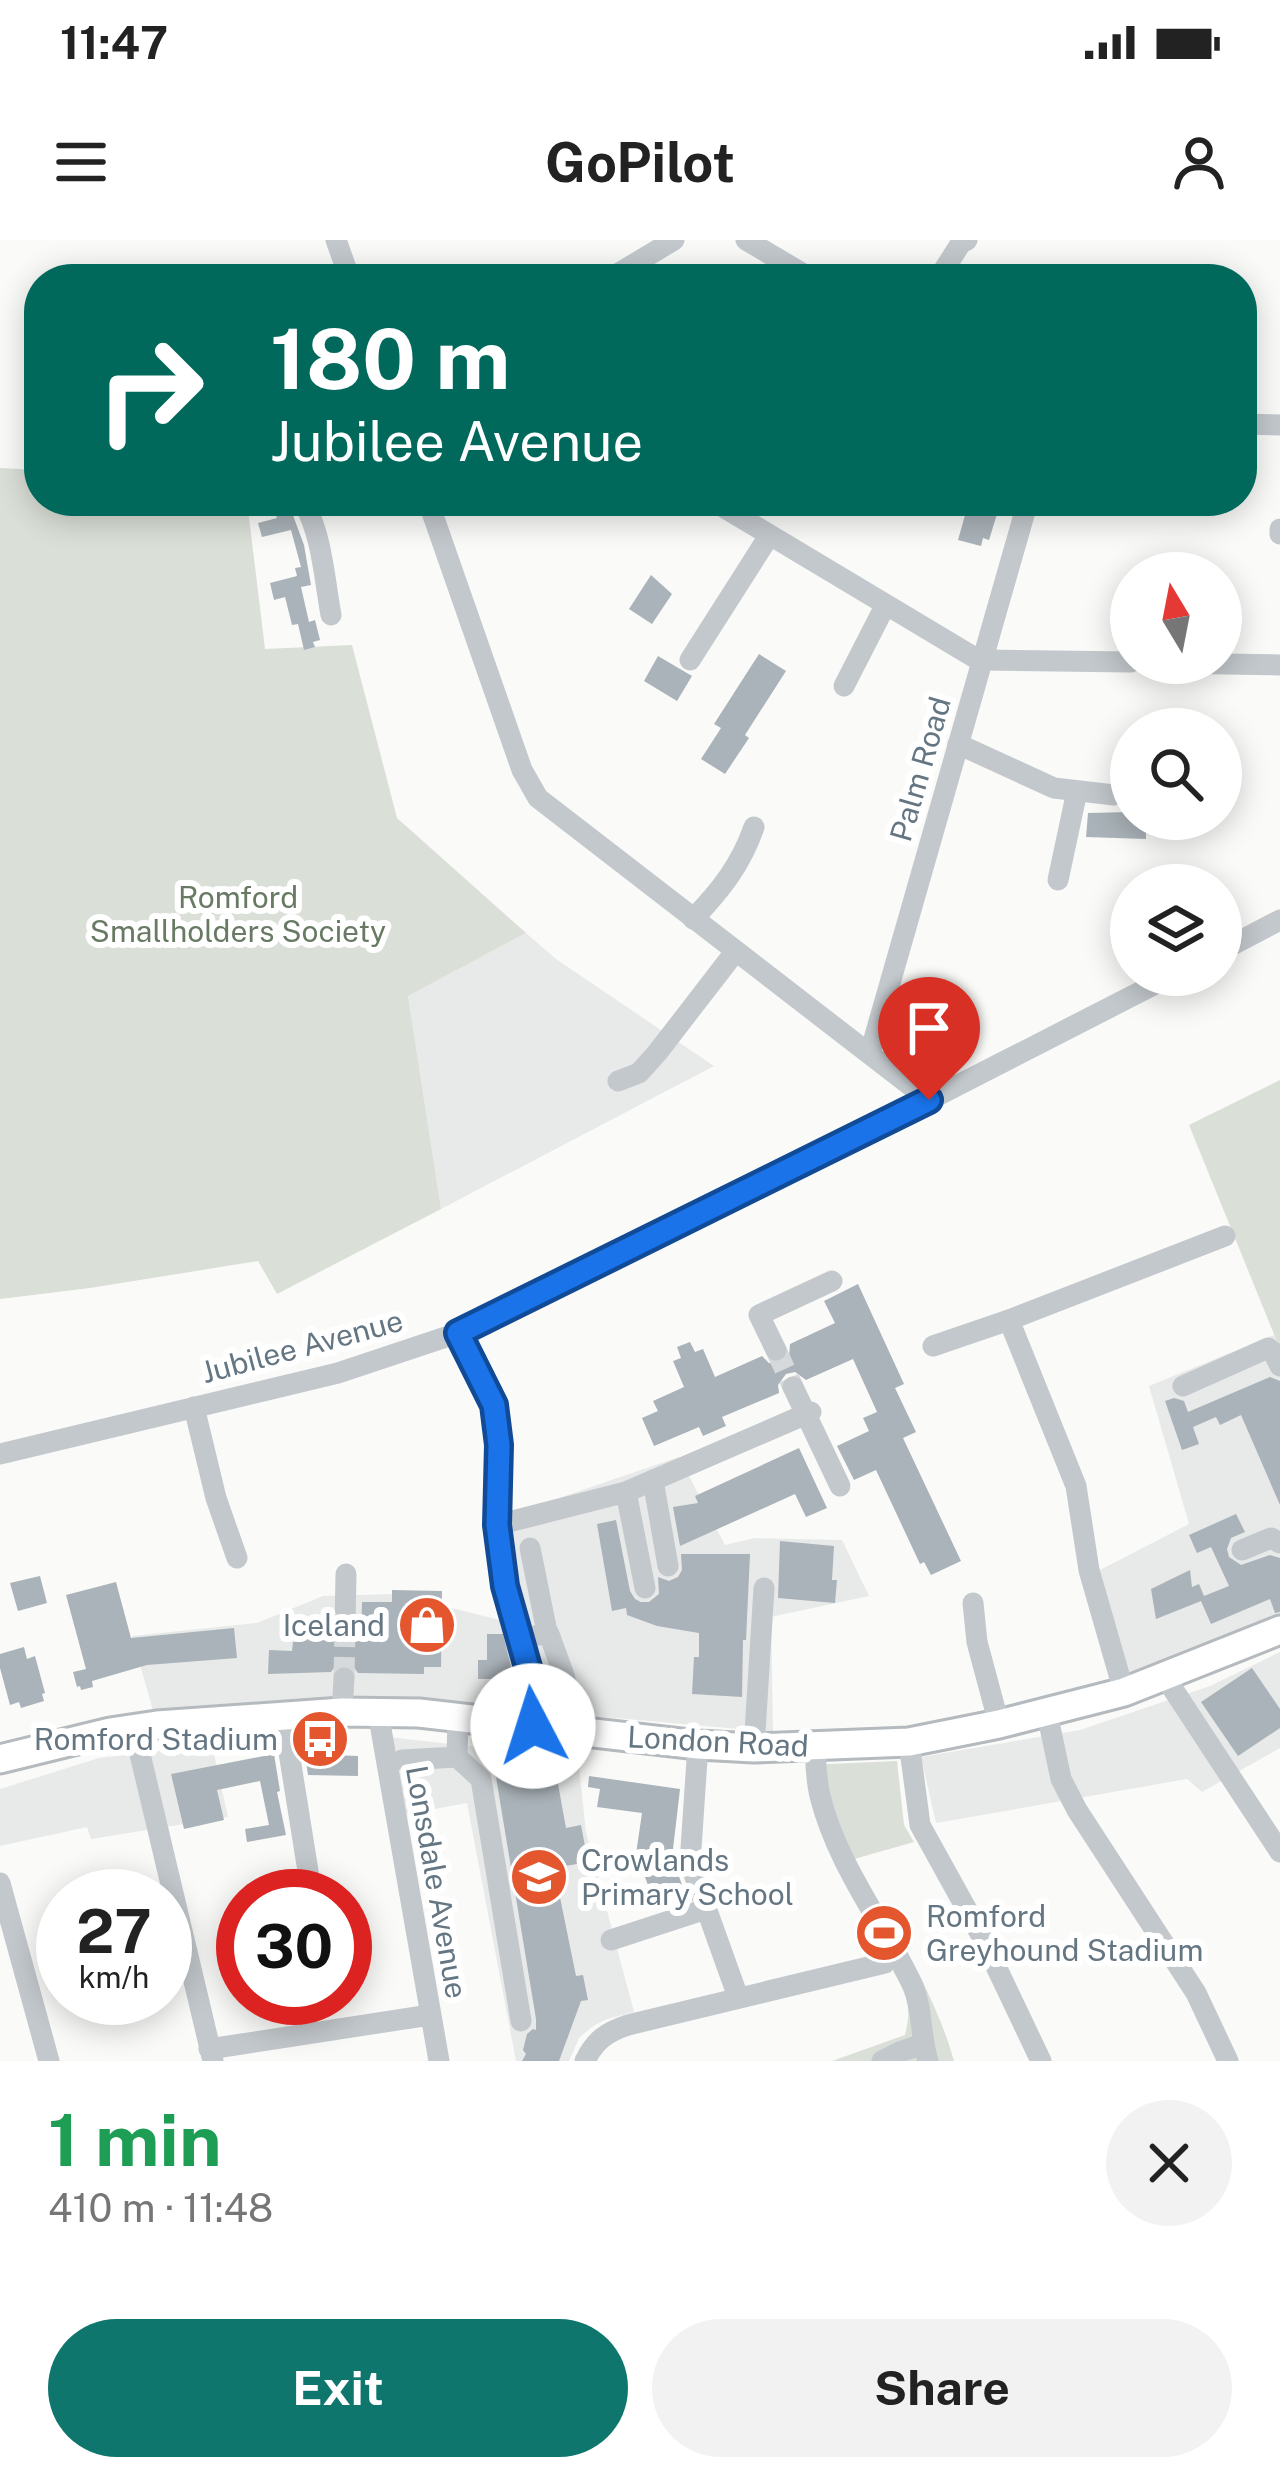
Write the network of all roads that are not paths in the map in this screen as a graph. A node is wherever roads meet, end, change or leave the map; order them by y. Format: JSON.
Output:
{"nodes":[{"id":1,"x":674,"y":240,"type":"edge"},
{"id":2,"x":746,"y":240,"type":"edge"},
{"id":3,"x":967,"y":240,"type":"edge"},
{"id":4,"x":634,"y":264,"type":"edge"},
{"id":5,"x":787,"y":264,"type":"edge"},
{"id":6,"x":948,"y":264,"type":"edge"},
{"id":7,"x":310,"y":516,"type":"edge"},
{"id":8,"x":433,"y":516,"type":"edge"},
{"id":9,"x":737,"y":516,"type":"edge"},
{"id":10,"x":1024,"y":516,"type":"edge"},
{"id":11,"x":769,"y":536,"type":"junction"},
{"id":12,"x":885,"y":606,"type":"junction"},
{"id":13,"x":331,"y":615,"type":"dead end"},
{"id":14,"x":689,"y":660,"type":"dead end"},
{"id":15,"x":983,"y":661,"type":"junction"},
{"id":16,"x":1110,"y":662,"type":"edge"},
{"id":17,"x":1242,"y":664,"type":"edge"},
{"id":18,"x":1280,"y":665,"type":"edge"},
{"id":19,"x":844,"y":686,"type":"dead end"},
{"id":20,"x":958,"y":744,"type":"junction"},
{"id":21,"x":1077,"y":791,"type":"junction"},
{"id":22,"x":1110,"y":795,"type":"edge"},
{"id":23,"x":754,"y":827,"type":"dead end"},
{"id":24,"x":1058,"y":880,"type":"dead end"},
{"id":25,"x":693,"y":919,"type":"junction"},
{"id":26,"x":1280,"y":920,"type":"edge"},
{"id":27,"x":1242,"y":940,"type":"edge"},
{"id":28,"x":735,"y":952,"type":"junction"},
{"id":29,"x":1132,"y":996,"type":"edge"},
{"id":30,"x":870,"y":1053,"type":"junction"},
{"id":31,"x":618,"y":1081,"type":"dead end"},
{"id":32,"x":929,"y":1100,"type":"junction"},
{"id":33,"x":1225,"y":1236,"type":"dead end"},
{"id":34,"x":832,"y":1280,"type":"dead end"},
{"id":35,"x":1009,"y":1320,"type":"junction"},
{"id":36,"x":458,"y":1333,"type":"junction"},
{"id":37,"x":933,"y":1346,"type":"dead end"},
{"id":38,"x":776,"y":1350,"type":"tunnel mouth"},
{"id":39,"x":1280,"y":1366,"type":"edge"},
{"id":40,"x":793,"y":1387,"type":"tunnel mouth"},
{"id":41,"x":1183,"y":1387,"type":"dead end"},
{"id":42,"x":194,"y":1407,"type":"junction"},
{"id":43,"x":808,"y":1413,"type":"junction"},
{"id":44,"x":0,"y":1454,"type":"edge"},
{"id":45,"x":653,"y":1480,"type":"junction"},
{"id":46,"x":840,"y":1486,"type":"dead end"},
{"id":47,"x":626,"y":1492,"type":"junction"},
{"id":48,"x":497,"y":1525,"type":"junction"},
{"id":49,"x":1280,"y":1543,"type":"edge"},
{"id":50,"x":530,"y":1548,"type":"dead end"},
{"id":51,"x":1242,"y":1550,"type":"dead end"},
{"id":52,"x":238,"y":1558,"type":"dead end"},
{"id":53,"x":668,"y":1566,"type":"dead end"},
{"id":54,"x":346,"y":1574,"type":"dead end"},
{"id":55,"x":645,"y":1588,"type":"dead end"},
{"id":56,"x":764,"y":1588,"type":"dead end"},
{"id":57,"x":974,"y":1603,"type":"dead end"},
{"id":58,"x":345,"y":1626,"type":"tunnel mouth"},
{"id":59,"x":1280,"y":1630,"type":"edge"},
{"id":60,"x":547,"y":1632,"type":"junction"},
{"id":61,"x":521,"y":1641,"type":"junction"},
{"id":62,"x":1165,"y":1677,"type":"junction"},
{"id":63,"x":344,"y":1678,"type":"tunnel mouth"},
{"id":64,"x":565,"y":1678,"type":"dead end"},
{"id":65,"x":1124,"y":1692,"type":"junction"},
{"id":66,"x":342,"y":1712,"type":"junction"},
{"id":67,"x":378,"y":1712,"type":"junction"},
{"id":68,"x":1047,"y":1713,"type":"junction"},
{"id":69,"x":283,"y":1715,"type":"junction"},
{"id":70,"x":458,"y":1717,"type":"junction"},
{"id":71,"x":999,"y":1724,"type":"junction"},
{"id":72,"x":533,"y":1726,"type":"junction"},
{"id":73,"x":134,"y":1729,"type":"junction"},
{"id":74,"x":909,"y":1742,"type":"junction"},
{"id":75,"x":698,"y":1745,"type":"junction"},
{"id":76,"x":754,"y":1748,"type":"junction"},
{"id":77,"x":815,"y":1748,"type":"junction"},
{"id":78,"x":457,"y":1757,"type":"junction"},
{"id":79,"x":0,"y":1760,"type":"edge"},
{"id":80,"x":403,"y":1760,"type":"dead end"},
{"id":81,"x":1280,"y":1852,"type":"edge"},
{"id":82,"x":308,"y":1869,"type":"edge"},
{"id":83,"x":0,"y":1883,"type":"edge"},
{"id":84,"x":706,"y":1910,"type":"junction"},
{"id":85,"x":611,"y":1940,"type":"dead end"},
{"id":86,"x":885,"y":1963,"type":"dead end"},
{"id":87,"x":738,"y":1997,"type":"junction"},
{"id":88,"x":430,"y":2015,"type":"junction"},
{"id":89,"x":521,"y":2021,"type":"dead end"},
{"id":90,"x":926,"y":2053,"type":"edge"},
{"id":91,"x":211,"y":2055,"type":"edge"},
{"id":92,"x":49,"y":2061,"type":"edge"},
{"id":93,"x":439,"y":2061,"type":"edge"},
{"id":94,"x":585,"y":2061,"type":"edge"},
{"id":95,"x":882,"y":2061,"type":"edge"},
{"id":96,"x":1041,"y":2061,"type":"edge"},
{"id":97,"x":1228,"y":2061,"type":"edge"}],
"edges":[{"from":1,"to":4,"type":"street"},
{"from":2,"to":5,"type":"street"},
{"from":3,"to":6,"type":"street"},
{"from":7,"to":13,"type":"street"},
{"from":8,"to":25,"type":"street"},
{"from":9,"to":11,"type":"street"},
{"from":10,"to":15,"type":"street","name":"Palm Road"},
{"from":11,"to":12,"type":"street"},
{"from":11,"to":14,"type":"street"},
{"from":12,"to":15,"type":"street"},
{"from":12,"to":19,"type":"street"},
{"from":15,"to":16,"type":"street"},
{"from":15,"to":20,"type":"street","name":"Palm Road"},
{"from":17,"to":18,"type":"street"},
{"from":20,"to":21,"type":"street"},
{"from":20,"to":30,"type":"street","name":"Palm Road"},
{"from":21,"to":22,"type":"street"},
{"from":21,"to":24,"type":"street"},
{"from":23,"to":25,"type":"street"},
{"from":25,"to":28,"type":"street"},
{"from":26,"to":27,"type":"street"},
{"from":28,"to":30,"type":"street"},
{"from":28,"to":31,"type":"street"},
{"from":29,"to":32,"type":"street","name":"Jubilee Avenue"},
{"from":30,"to":32,"type":"street"},
{"from":32,"to":36,"type":"street","name":"Jubilee Avenue"},
{"from":33,"to":35,"type":"street"},
{"from":34,"to":38,"type":"street"},
{"from":35,"to":37,"type":"street"},
{"from":35,"to":65,"type":"street"},
{"from":36,"to":42,"type":"street","name":"Jubilee Avenue"},
{"from":36,"to":48,"type":"street"},
{"from":39,"to":41,"type":"street"},
{"from":40,"to":43,"type":"street"},
{"from":42,"to":44,"type":"street","name":"Jubilee Avenue"},
{"from":42,"to":52,"type":"street"},
{"from":43,"to":45,"type":"street"},
{"from":43,"to":46,"type":"street"},
{"from":45,"to":47,"type":"street"},
{"from":45,"to":53,"type":"street"},
{"from":47,"to":48,"type":"street"},
{"from":47,"to":55,"type":"street"},
{"from":48,"to":61,"type":"street"},
{"from":49,"to":51,"type":"street"},
{"from":50,"to":60,"type":"street"},
{"from":54,"to":58,"type":"street"},
{"from":56,"to":76,"type":"street"},
{"from":57,"to":71,"type":"street"},
{"from":59,"to":62,"type":"main road","name":"London Road"},
{"from":60,"to":61,"type":"street"},
{"from":60,"to":64,"type":"street"},
{"from":61,"to":72,"type":"street"},
{"from":62,"to":65,"type":"main road","name":"London Road"},
{"from":62,"to":81,"type":"street"},
{"from":63,"to":66,"type":"street"},
{"from":65,"to":68,"type":"main road","name":"London Road"},
{"from":66,"to":67,"type":"main road","name":"London Road"},
{"from":66,"to":69,"type":"main road","name":"London Road"},
{"from":67,"to":70,"type":"main road","name":"London Road"},
{"from":67,"to":88,"type":"street","name":"Lonsdale Avenue"},
{"from":68,"to":71,"type":"main road","name":"London Road"},
{"from":68,"to":97,"type":"street"},
{"from":69,"to":73,"type":"main road","name":"London Road"},
{"from":69,"to":82,"type":"street"},
{"from":70,"to":72,"type":"main road","name":"London Road"},
{"from":70,"to":78,"type":"street"},
{"from":71,"to":74,"type":"main road","name":"London Road"},
{"from":72,"to":75,"type":"main road","name":"London Road"},
{"from":73,"to":79,"type":"main road","name":"London Road"},
{"from":73,"to":91,"type":"street"},
{"from":74,"to":77,"type":"main road","name":"London Road"},
{"from":74,"to":96,"type":"street"},
{"from":75,"to":76,"type":"main road","name":"London Road"},
{"from":75,"to":84,"type":"street"},
{"from":76,"to":77,"type":"main road","name":"London Road"},
{"from":77,"to":90,"type":"street"},
{"from":78,"to":80,"type":"street"},
{"from":78,"to":89,"type":"street"},
{"from":83,"to":92,"type":"street"},
{"from":84,"to":85,"type":"street"},
{"from":84,"to":87,"type":"street"},
{"from":86,"to":87,"type":"street"},
{"from":87,"to":94,"type":"street"},
{"from":88,"to":91,"type":"street"},
{"from":88,"to":93,"type":"street","name":"Lonsdale Avenue"},
{"from":90,"to":95,"type":"street"}]}
